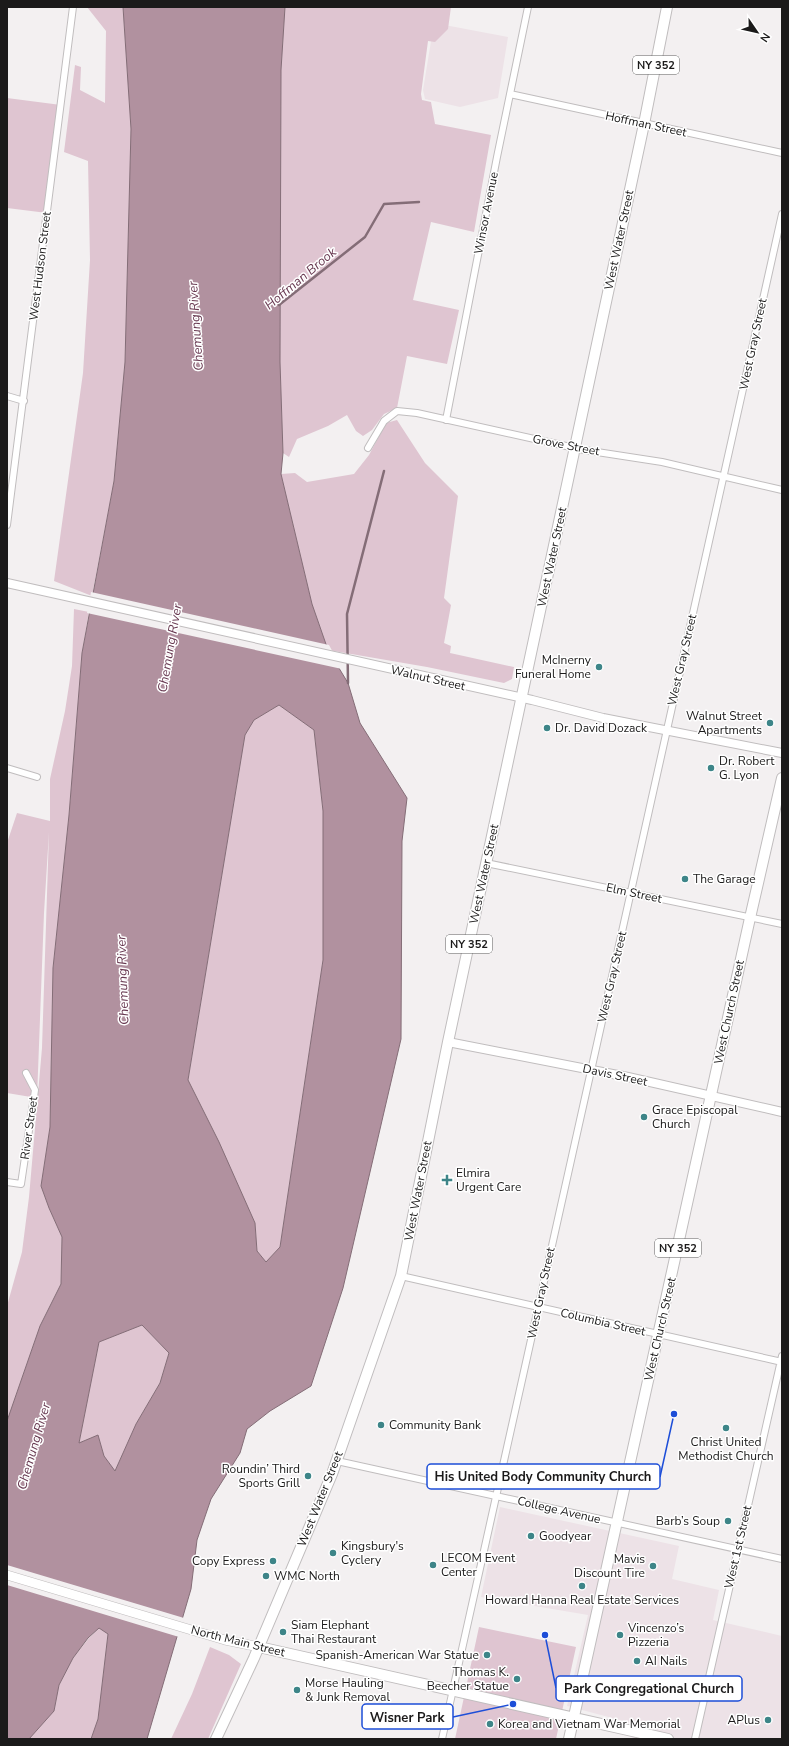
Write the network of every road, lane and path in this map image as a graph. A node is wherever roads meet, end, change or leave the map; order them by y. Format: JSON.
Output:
{"nodes":[{"id":1,"x":73,"y":7,"type":"edge"},
{"id":2,"x":528,"y":7,"type":"edge"},
{"id":3,"x":667,"y":7,"type":"edge"},
{"id":4,"x":510,"y":94,"type":"junction"},
{"id":5,"x":644,"y":124,"type":"junction"},
{"id":6,"x":782,"y":153,"type":"edge"},
{"id":7,"x":782,"y":214,"type":"edge"},
{"id":8,"x":7,"y":396,"type":"edge"},
{"id":9,"x":24,"y":401,"type":"junction"},
{"id":10,"x":446,"y":420,"type":"junction"},
{"id":11,"x":368,"y":448,"type":"dead end"},
{"id":12,"x":575,"y":448,"type":"junction"},
{"id":13,"x":724,"y":476,"type":"junction"},
{"id":14,"x":782,"y":490,"type":"edge"},
{"id":15,"x":7,"y":526,"type":"edge"},
{"id":16,"x":7,"y":583,"type":"edge"},
{"id":17,"x":522,"y":698,"type":"junction"},
{"id":18,"x":667,"y":731,"type":"junction"},
{"id":19,"x":782,"y":753,"type":"edge"},
{"id":20,"x":7,"y":768,"type":"edge"},
{"id":21,"x":37,"y":777,"type":"dead end"},
{"id":22,"x":782,"y":778,"type":"edge"},
{"id":23,"x":486,"y":862,"type":"junction"},
{"id":24,"x":631,"y":893,"type":"junction"},
{"id":25,"x":750,"y":918,"type":"junction"},
{"id":26,"x":782,"y":924,"type":"edge"},
{"id":27,"x":448,"y":1042,"type":"junction"},
{"id":28,"x":590,"y":1070,"type":"junction"},
{"id":29,"x":26,"y":1073,"type":"dead end"},
{"id":30,"x":712,"y":1096,"type":"junction"},
{"id":31,"x":782,"y":1112,"type":"edge"},
{"id":32,"x":7,"y":1182,"type":"edge"},
{"id":33,"x":401,"y":1276,"type":"junction"},
{"id":34,"x":538,"y":1307,"type":"junction"},
{"id":35,"x":659,"y":1334,"type":"junction"},
{"id":36,"x":782,"y":1360,"type":"edge"},
{"id":37,"x":337,"y":1461,"type":"junction"},
{"id":38,"x":496,"y":1496,"type":"junction"},
{"id":39,"x":617,"y":1523,"type":"junction"},
{"id":40,"x":738,"y":1550,"type":"junction"},
{"id":41,"x":782,"y":1559,"type":"edge"},
{"id":42,"x":7,"y":1575,"type":"edge"},
{"id":43,"x":259,"y":1647,"type":"junction"},
{"id":44,"x":453,"y":1691,"type":"junction"},
{"id":45,"x":574,"y":1718,"type":"junction"},
{"id":46,"x":216,"y":1739,"type":"edge"},
{"id":47,"x":442,"y":1739,"type":"edge"},
{"id":48,"x":569,"y":1739,"type":"edge"},
{"id":49,"x":668,"y":1739,"type":"edge"},
{"id":50,"x":695,"y":1739,"type":"edge"}],
"edges":[{"from":1,"to":9,"type":"street","name":"West Hudson Street"},
{"from":2,"to":4,"type":"street","name":"Winsor Avenue"},
{"from":3,"to":5,"type":"main road","name":"West Water Street","number":"NY 352"},
{"from":4,"to":5,"type":"street","name":"Hoffman Street"},
{"from":4,"to":10,"type":"street","name":"Winsor Avenue"},
{"from":5,"to":6,"type":"street","name":"Hoffman Street"},
{"from":5,"to":12,"type":"main road","name":"West Water Street","number":"NY 352"},
{"from":7,"to":13,"type":"street","name":"West Gray Street"},
{"from":8,"to":9,"type":"street"},
{"from":9,"to":15,"type":"street","name":"West Hudson Street"},
{"from":10,"to":11,"type":"street","name":"Grove Street"},
{"from":10,"to":12,"type":"street","name":"Grove Street"},
{"from":12,"to":13,"type":"street","name":"Grove Street"},
{"from":12,"to":17,"type":"main road","name":"West Water Street","number":"NY 352"},
{"from":13,"to":14,"type":"street","name":"Grove Street"},
{"from":13,"to":18,"type":"street","name":"West Gray Street"},
{"from":16,"to":17,"type":"street","name":"Walnut Street"},
{"from":17,"to":18,"type":"street","name":"Walnut Street"},
{"from":17,"to":23,"type":"main road","name":"West Water Street","number":"NY 352"},
{"from":18,"to":19,"type":"street","name":"Walnut Street"},
{"from":18,"to":24,"type":"street","name":"West Gray Street"},
{"from":20,"to":21,"type":"street"},
{"from":22,"to":25,"type":"main road","name":"West Church Street","number":"NY 352"},
{"from":23,"to":24,"type":"street","name":"Elm Street"},
{"from":23,"to":27,"type":"main road","name":"West Water Street","number":"NY 352"},
{"from":24,"to":25,"type":"street","name":"Elm Street"},
{"from":24,"to":28,"type":"street","name":"West Gray Street"},
{"from":25,"to":26,"type":"street","name":"Elm Street"},
{"from":25,"to":30,"type":"main road","name":"West Church Street","number":"NY 352"},
{"from":27,"to":28,"type":"street","name":"Davis Street"},
{"from":27,"to":33,"type":"main road","name":"West Water Street","number":"NY 352"},
{"from":28,"to":30,"type":"street","name":"Davis Street"},
{"from":28,"to":34,"type":"street","name":"West Gray Street"},
{"from":29,"to":32,"type":"street","name":"River Street"},
{"from":30,"to":31,"type":"street","name":"Davis Street"},
{"from":30,"to":35,"type":"main road","name":"West Church Street","number":"NY 352"},
{"from":33,"to":34,"type":"street","name":"Columbia Street"},
{"from":33,"to":37,"type":"main road","name":"West Water Street","number":"NY 352"},
{"from":34,"to":35,"type":"street","name":"Columbia Street"},
{"from":34,"to":38,"type":"street","name":"West Gray Street"},
{"from":35,"to":36,"type":"street","name":"Columbia Street"},
{"from":35,"to":39,"type":"main road","name":"West Church Street","number":"NY 352"},
{"from":36,"to":40,"type":"street","name":"West 1st Street"},
{"from":37,"to":38,"type":"street","name":"College Avenue"},
{"from":37,"to":43,"type":"main road","name":"West Water Street","number":"NY 352"},
{"from":38,"to":39,"type":"street","name":"College Avenue"},
{"from":38,"to":44,"type":"street","name":"West Gray Street"},
{"from":39,"to":40,"type":"street","name":"College Avenue"},
{"from":39,"to":45,"type":"main road","name":"West Church Street","number":"NY 352"},
{"from":40,"to":41,"type":"street","name":"College Avenue"},
{"from":40,"to":50,"type":"street","name":"West 1st Street"},
{"from":42,"to":43,"type":"main road","name":"North Main Street"},
{"from":43,"to":44,"type":"main road","name":"North Main Street"},
{"from":43,"to":46,"type":"main road","name":"West Water Street","number":"NY 352"},
{"from":44,"to":45,"type":"main road","name":"North Main Street"},
{"from":44,"to":47,"type":"street","name":"West Gray Street"},
{"from":45,"to":48,"type":"main road","name":"West Church Street","number":"NY 352"},
{"from":45,"to":49,"type":"main road","name":"North Main Street"}]}
